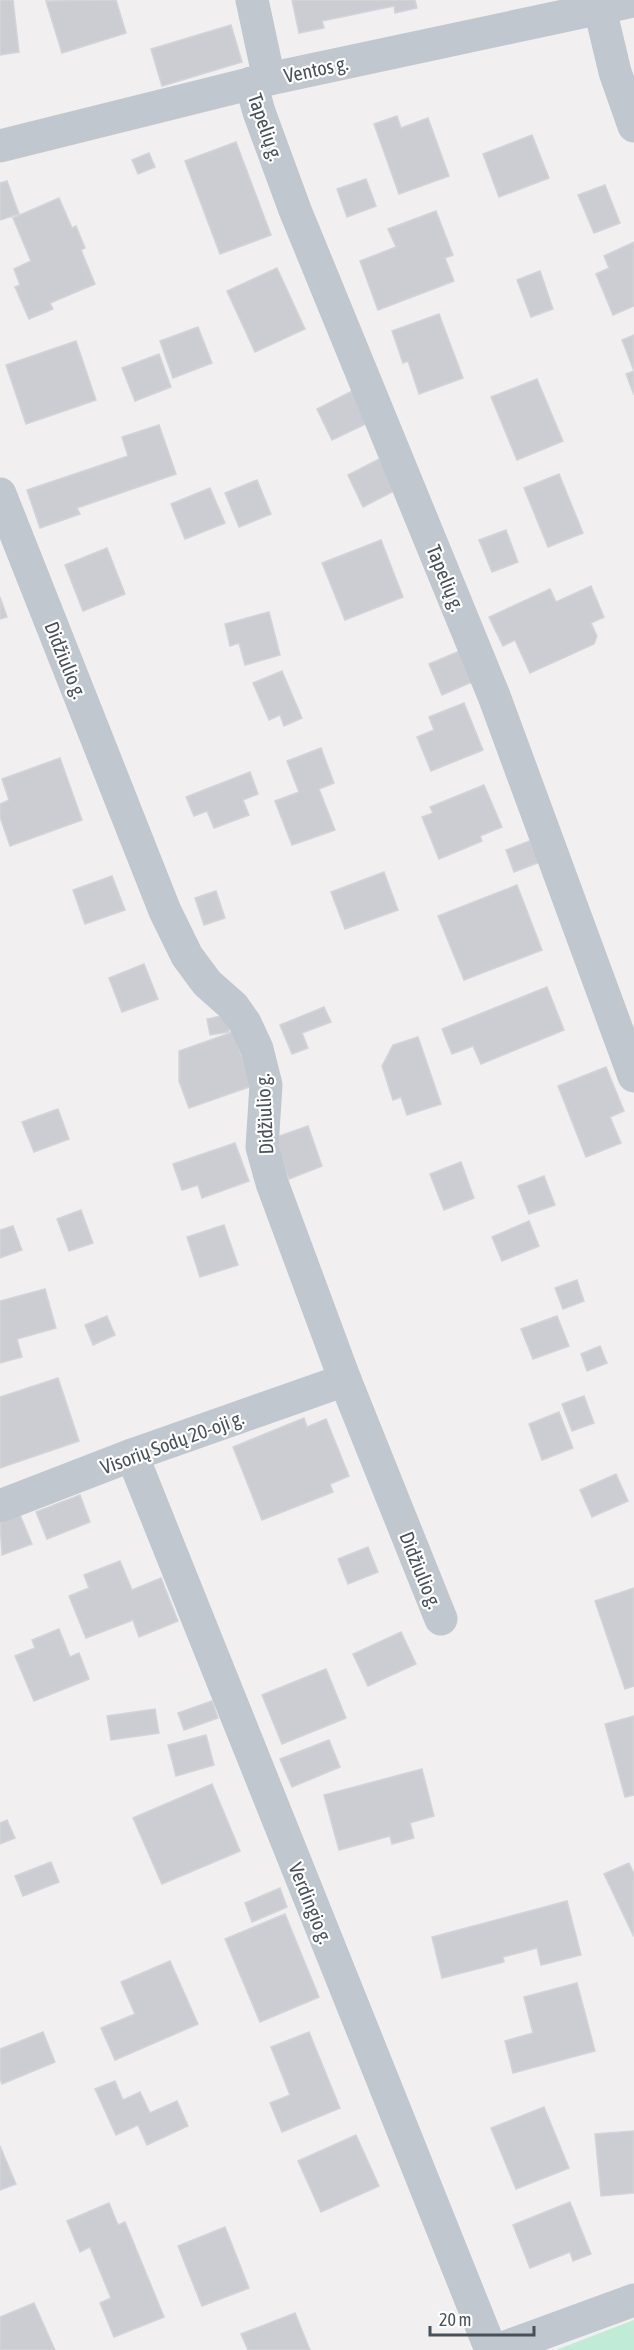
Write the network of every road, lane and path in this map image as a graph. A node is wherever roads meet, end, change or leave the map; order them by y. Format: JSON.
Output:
{"nodes":[{"id":1,"x":252,"y":0,"type":"edge"},
{"id":2,"x":622,"y":3,"type":"edge"},
{"id":3,"x":260,"y":81,"type":"junction"},
{"id":4,"x":634,"y":126,"type":"edge"},
{"id":5,"x":0,"y":146,"type":"edge"},
{"id":6,"x":0,"y":494,"type":"edge"},
{"id":7,"x":634,"y":1076,"type":"edge"},
{"id":8,"x":345,"y":1380,"type":"junction"},
{"id":9,"x":132,"y":1455,"type":"junction"},
{"id":10,"x":0,"y":1506,"type":"edge"},
{"id":11,"x":441,"y":1619,"type":"dead end"},
{"id":12,"x":634,"y":2300,"type":"edge"},
{"id":13,"x":491,"y":2350,"type":"edge"},
{"id":14,"x":497,"y":2350,"type":"edge"}],
"edges":[{"from":1,"to":3,"type":"street","name":"Tapelių g."},
{"from":2,"to":3,"type":"street","name":"Ventos g."},
{"from":2,"to":4,"type":"street"},
{"from":3,"to":5,"type":"street","name":"Ventos g."},
{"from":3,"to":7,"type":"street","name":"Tapelių g."},
{"from":6,"to":8,"type":"street","name":"Didžiulio g."},
{"from":8,"to":9,"type":"street","name":"Visorių Sodų 20-oji g."},
{"from":8,"to":11,"type":"street","name":"Didžiulio g."},
{"from":9,"to":10,"type":"street","name":"Visorių Sodų 20-oji g."},
{"from":9,"to":13,"type":"street","name":"Verdingio g."},
{"from":12,"to":14,"type":"street"}]}
